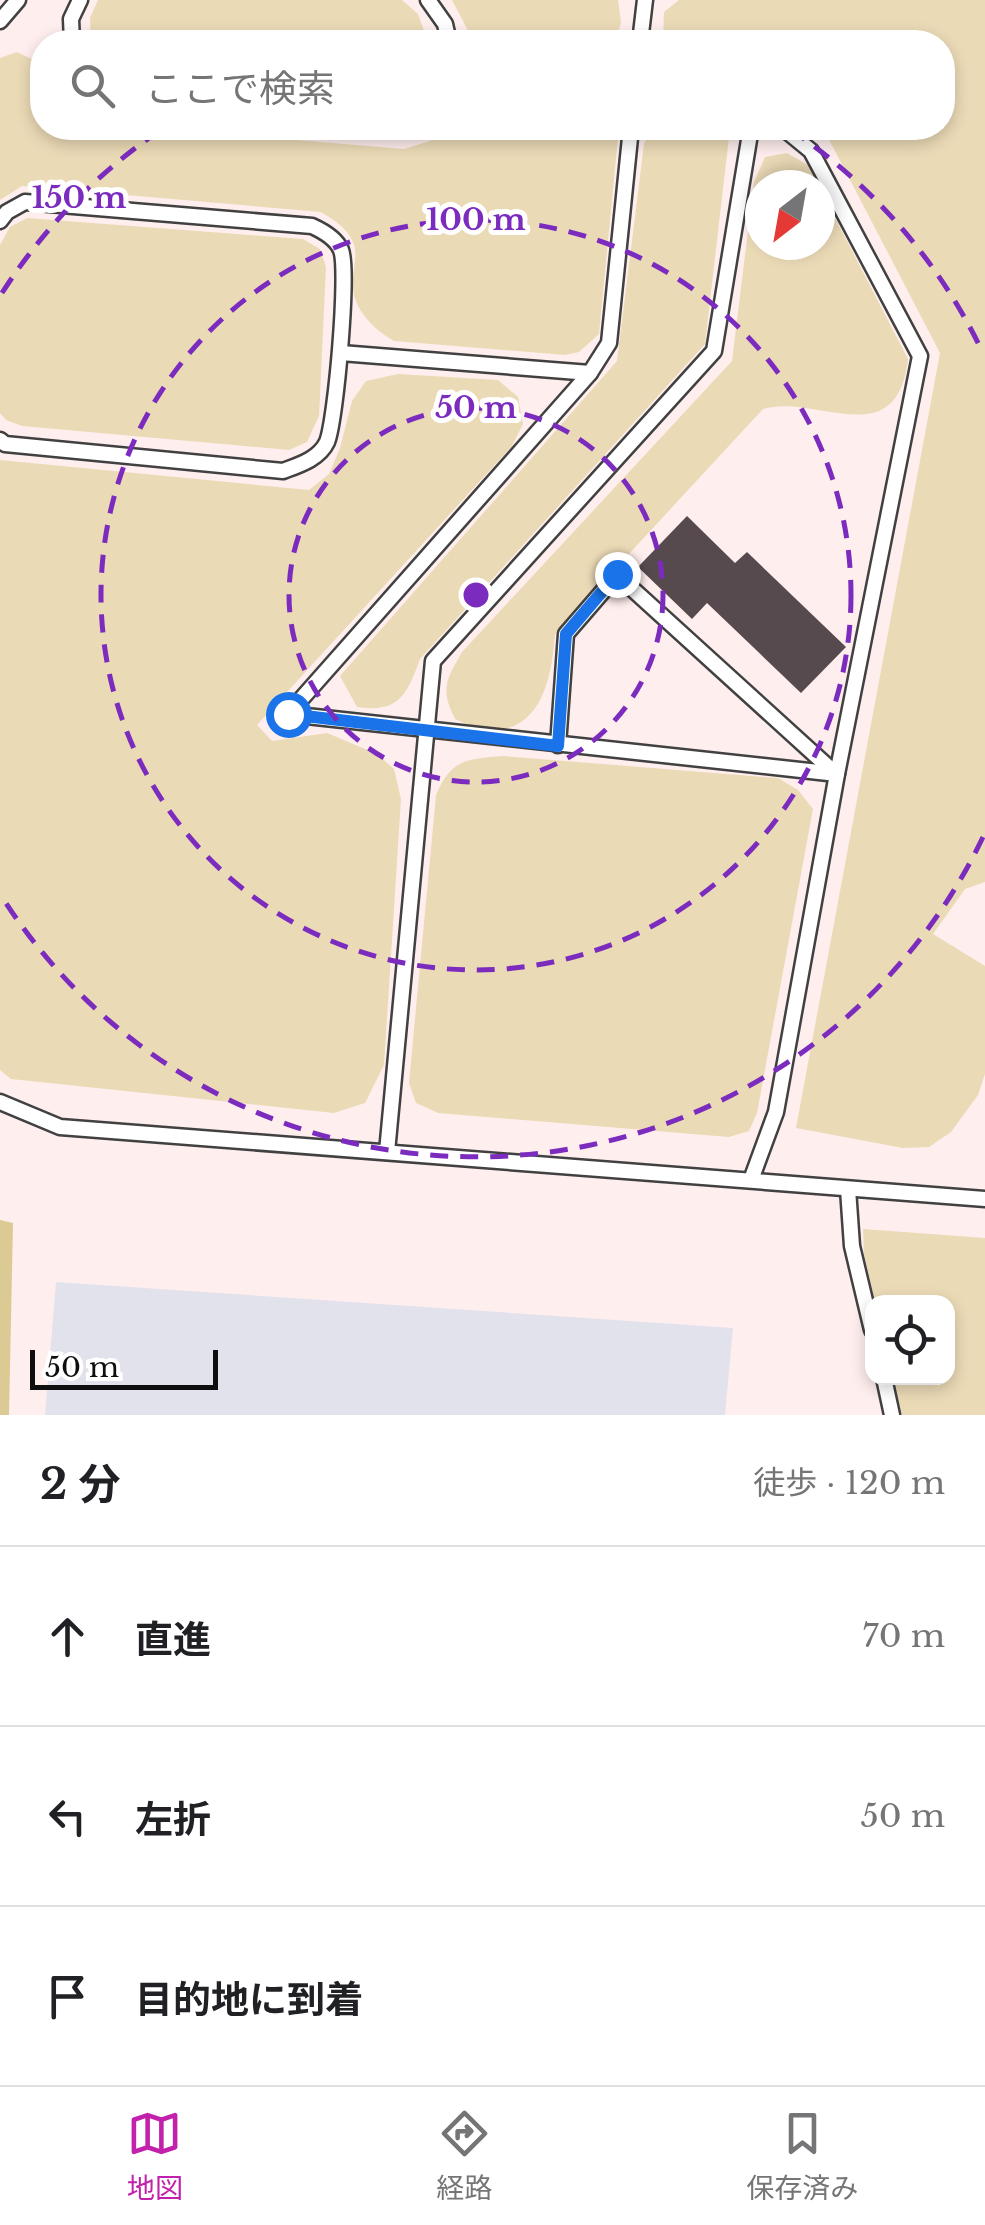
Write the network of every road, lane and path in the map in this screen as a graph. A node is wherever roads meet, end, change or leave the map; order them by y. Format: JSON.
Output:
{"nodes":[{"id":1,"x":18,"y":0,"type":"edge"},
{"id":2,"x":80,"y":0,"type":"edge"},
{"id":3,"x":428,"y":0,"type":"edge"},
{"id":4,"x":644,"y":0,"type":"edge"},
{"id":5,"x":0,"y":22,"type":"edge"},
{"id":6,"x":71,"y":30,"type":"edge"},
{"id":7,"x":446,"y":30,"type":"edge"},
{"id":8,"x":641,"y":30,"type":"edge"},
{"id":9,"x":630,"y":140,"type":"edge"},
{"id":10,"x":749,"y":140,"type":"edge"},
{"id":11,"x":798,"y":140,"type":"edge"},
{"id":12,"x":0,"y":221,"type":"edge"},
{"id":13,"x":341,"y":352,"type":"junction"},
{"id":14,"x":590,"y":373,"type":"junction"},
{"id":15,"x":0,"y":440,"type":"edge"},
{"id":16,"x":426,"y":732,"type":"junction"},
{"id":17,"x":558,"y":746,"type":"junction"},
{"id":18,"x":837,"y":774,"type":"junction"},
{"id":19,"x":0,"y":1102,"type":"edge"},
{"id":20,"x":388,"y":1152,"type":"junction"},
{"id":21,"x":750,"y":1180,"type":"junction"},
{"id":22,"x":848,"y":1190,"type":"junction"},
{"id":23,"x":985,"y":1199,"type":"edge"},
{"id":24,"x":865,"y":1301,"type":"edge"},
{"id":25,"x":886,"y":1385,"type":"edge"},
{"id":26,"x":892,"y":1415,"type":"edge"}],
"edges":[{"from":1,"to":5,"type":"lane"},
{"from":2,"to":6,"type":"lane"},
{"from":3,"to":7,"type":"lane"},
{"from":4,"to":8,"type":"lane"},
{"from":9,"to":14,"type":"lane"},
{"from":10,"to":16,"type":"lane"},
{"from":11,"to":18,"type":"lane"},
{"from":12,"to":13,"type":"lane"},
{"from":13,"to":14,"type":"lane"},
{"from":13,"to":15,"type":"lane"},
{"from":14,"to":16,"type":"lane"},
{"from":16,"to":17,"type":"lane"},
{"from":16,"to":20,"type":"lane"},
{"from":17,"to":18,"type":"lane"},
{"from":17,"to":18,"type":"lane"},
{"from":18,"to":21,"type":"lane"},
{"from":19,"to":20,"type":"lane"},
{"from":20,"to":21,"type":"lane"},
{"from":21,"to":22,"type":"lane"},
{"from":22,"to":23,"type":"lane"},
{"from":22,"to":24,"type":"lane"},
{"from":25,"to":26,"type":"lane"}]}
